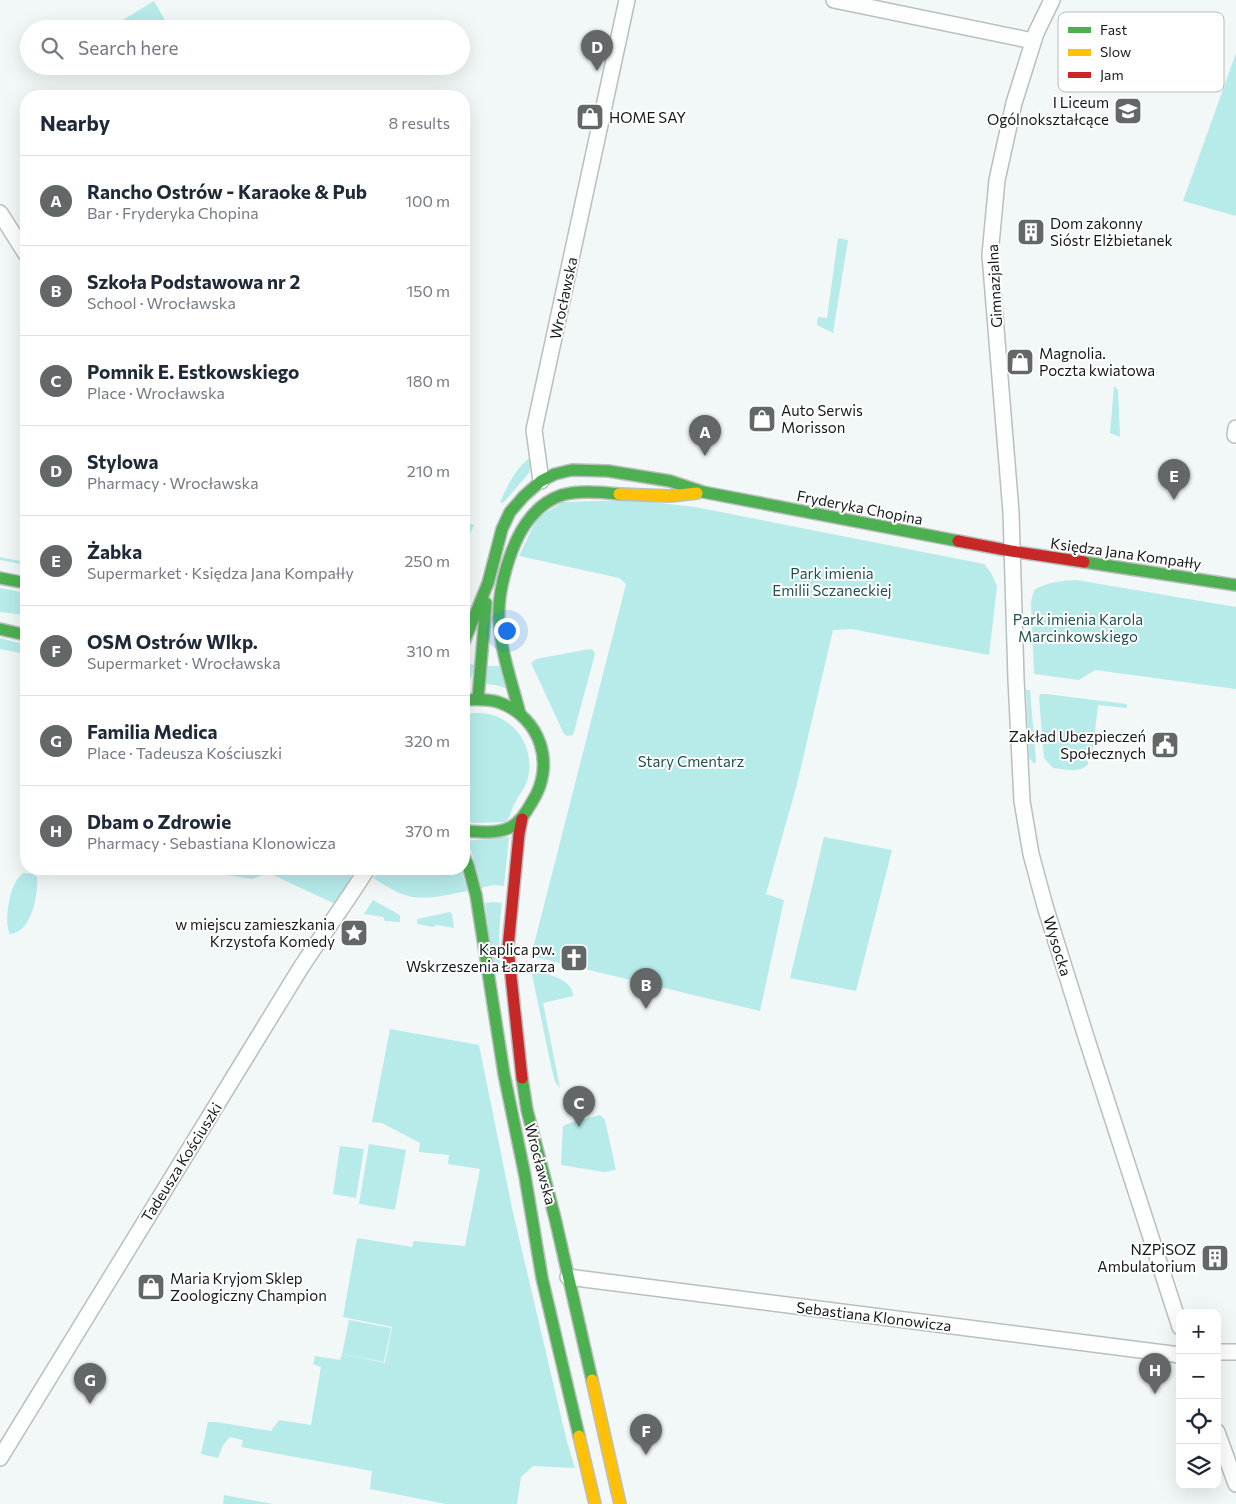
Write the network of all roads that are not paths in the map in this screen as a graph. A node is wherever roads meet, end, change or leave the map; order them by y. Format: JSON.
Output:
{"nodes":[{"id":1,"x":627,"y":0,"type":"edge"},
{"id":2,"x":834,"y":0,"type":"edge"},
{"id":3,"x":1052,"y":0,"type":"edge"},
{"id":4,"x":1033,"y":41,"type":"junction"},
{"id":5,"x":0,"y":213,"type":"edge"},
{"id":6,"x":20,"y":245,"type":"edge"},
{"id":7,"x":541,"y":481,"type":"junction"},
{"id":8,"x":703,"y":492,"type":"junction"},
{"id":9,"x":1011,"y":551,"type":"junction"},
{"id":10,"x":0,"y":578,"type":"edge"},
{"id":11,"x":20,"y":582,"type":"edge"},
{"id":12,"x":488,"y":584,"type":"junction"},
{"id":13,"x":1236,"y":585,"type":"edge"},
{"id":14,"x":470,"y":628,"type":"edge"},
{"id":15,"x":0,"y":629,"type":"edge"},
{"id":16,"x":20,"y":634,"type":"edge"},
{"id":17,"x":478,"y":699,"type":"junction"},
{"id":18,"x":470,"y":700,"type":"edge"},
{"id":19,"x":520,"y":714,"type":"junction"},
{"id":20,"x":522,"y":819,"type":"junction"},
{"id":21,"x":470,"y":831,"type":"edge"},
{"id":22,"x":470,"y":872,"type":"edge"},
{"id":23,"x":363,"y":875,"type":"edge"},
{"id":24,"x":568,"y":1277,"type":"junction"},
{"id":25,"x":1176,"y":1315,"type":"edge"},
{"id":26,"x":1221,"y":1352,"type":"edge"},
{"id":27,"x":1236,"y":1352,"type":"edge"},
{"id":28,"x":1176,"y":1354,"type":"edge"},
{"id":29,"x":1221,"y":1443,"type":"edge"},
{"id":30,"x":0,"y":1458,"type":"edge"},
{"id":31,"x":1236,"y":1484,"type":"edge"},
{"id":32,"x":594,"y":1504,"type":"edge"},
{"id":33,"x":620,"y":1504,"type":"edge"}],
"edges":[{"from":1,"to":7,"type":"street","name":"Wrocławska"},
{"from":2,"to":4,"type":"street"},
{"from":3,"to":4,"type":"street","name":"Gimnazjalna"},
{"from":4,"to":9,"type":"street","name":"Gimnazjalna"},
{"from":5,"to":6,"type":"street"},
{"from":7,"to":8,"type":"main road","name":"Fryderyka Chopina"},
{"from":7,"to":12,"type":"main road"},
{"from":8,"to":9,"type":"main road","name":"Fryderyka Chopina"},
{"from":8,"to":19,"type":"main road","name":"Fryderyka Chopina"},
{"from":9,"to":13,"type":"main road","name":"Księdza Jana Kompałły"},
{"from":9,"to":25,"type":"street","name":"Wysocka"},
{"from":10,"to":11,"type":"main road"},
{"from":12,"to":14,"type":"main road"},
{"from":12,"to":17,"type":"main road"},
{"from":15,"to":16,"type":"main road"},
{"from":17,"to":18,"type":"main road"},
{"from":17,"to":19,"type":"main road"},
{"from":19,"to":20,"type":"main road"},
{"from":20,"to":21,"type":"main road"},
{"from":20,"to":24,"type":"main road","name":"Wrocławska"},
{"from":22,"to":32,"type":"main road","name":"Wrocławska"},
{"from":23,"to":30,"type":"street","name":"Tadeusza Kościuszki"},
{"from":24,"to":28,"type":"street","name":"Sebastiana Klonowicza"},
{"from":24,"to":33,"type":"main road","name":"Wrocławska"},
{"from":26,"to":27,"type":"street"},
{"from":29,"to":31,"type":"street"}]}
